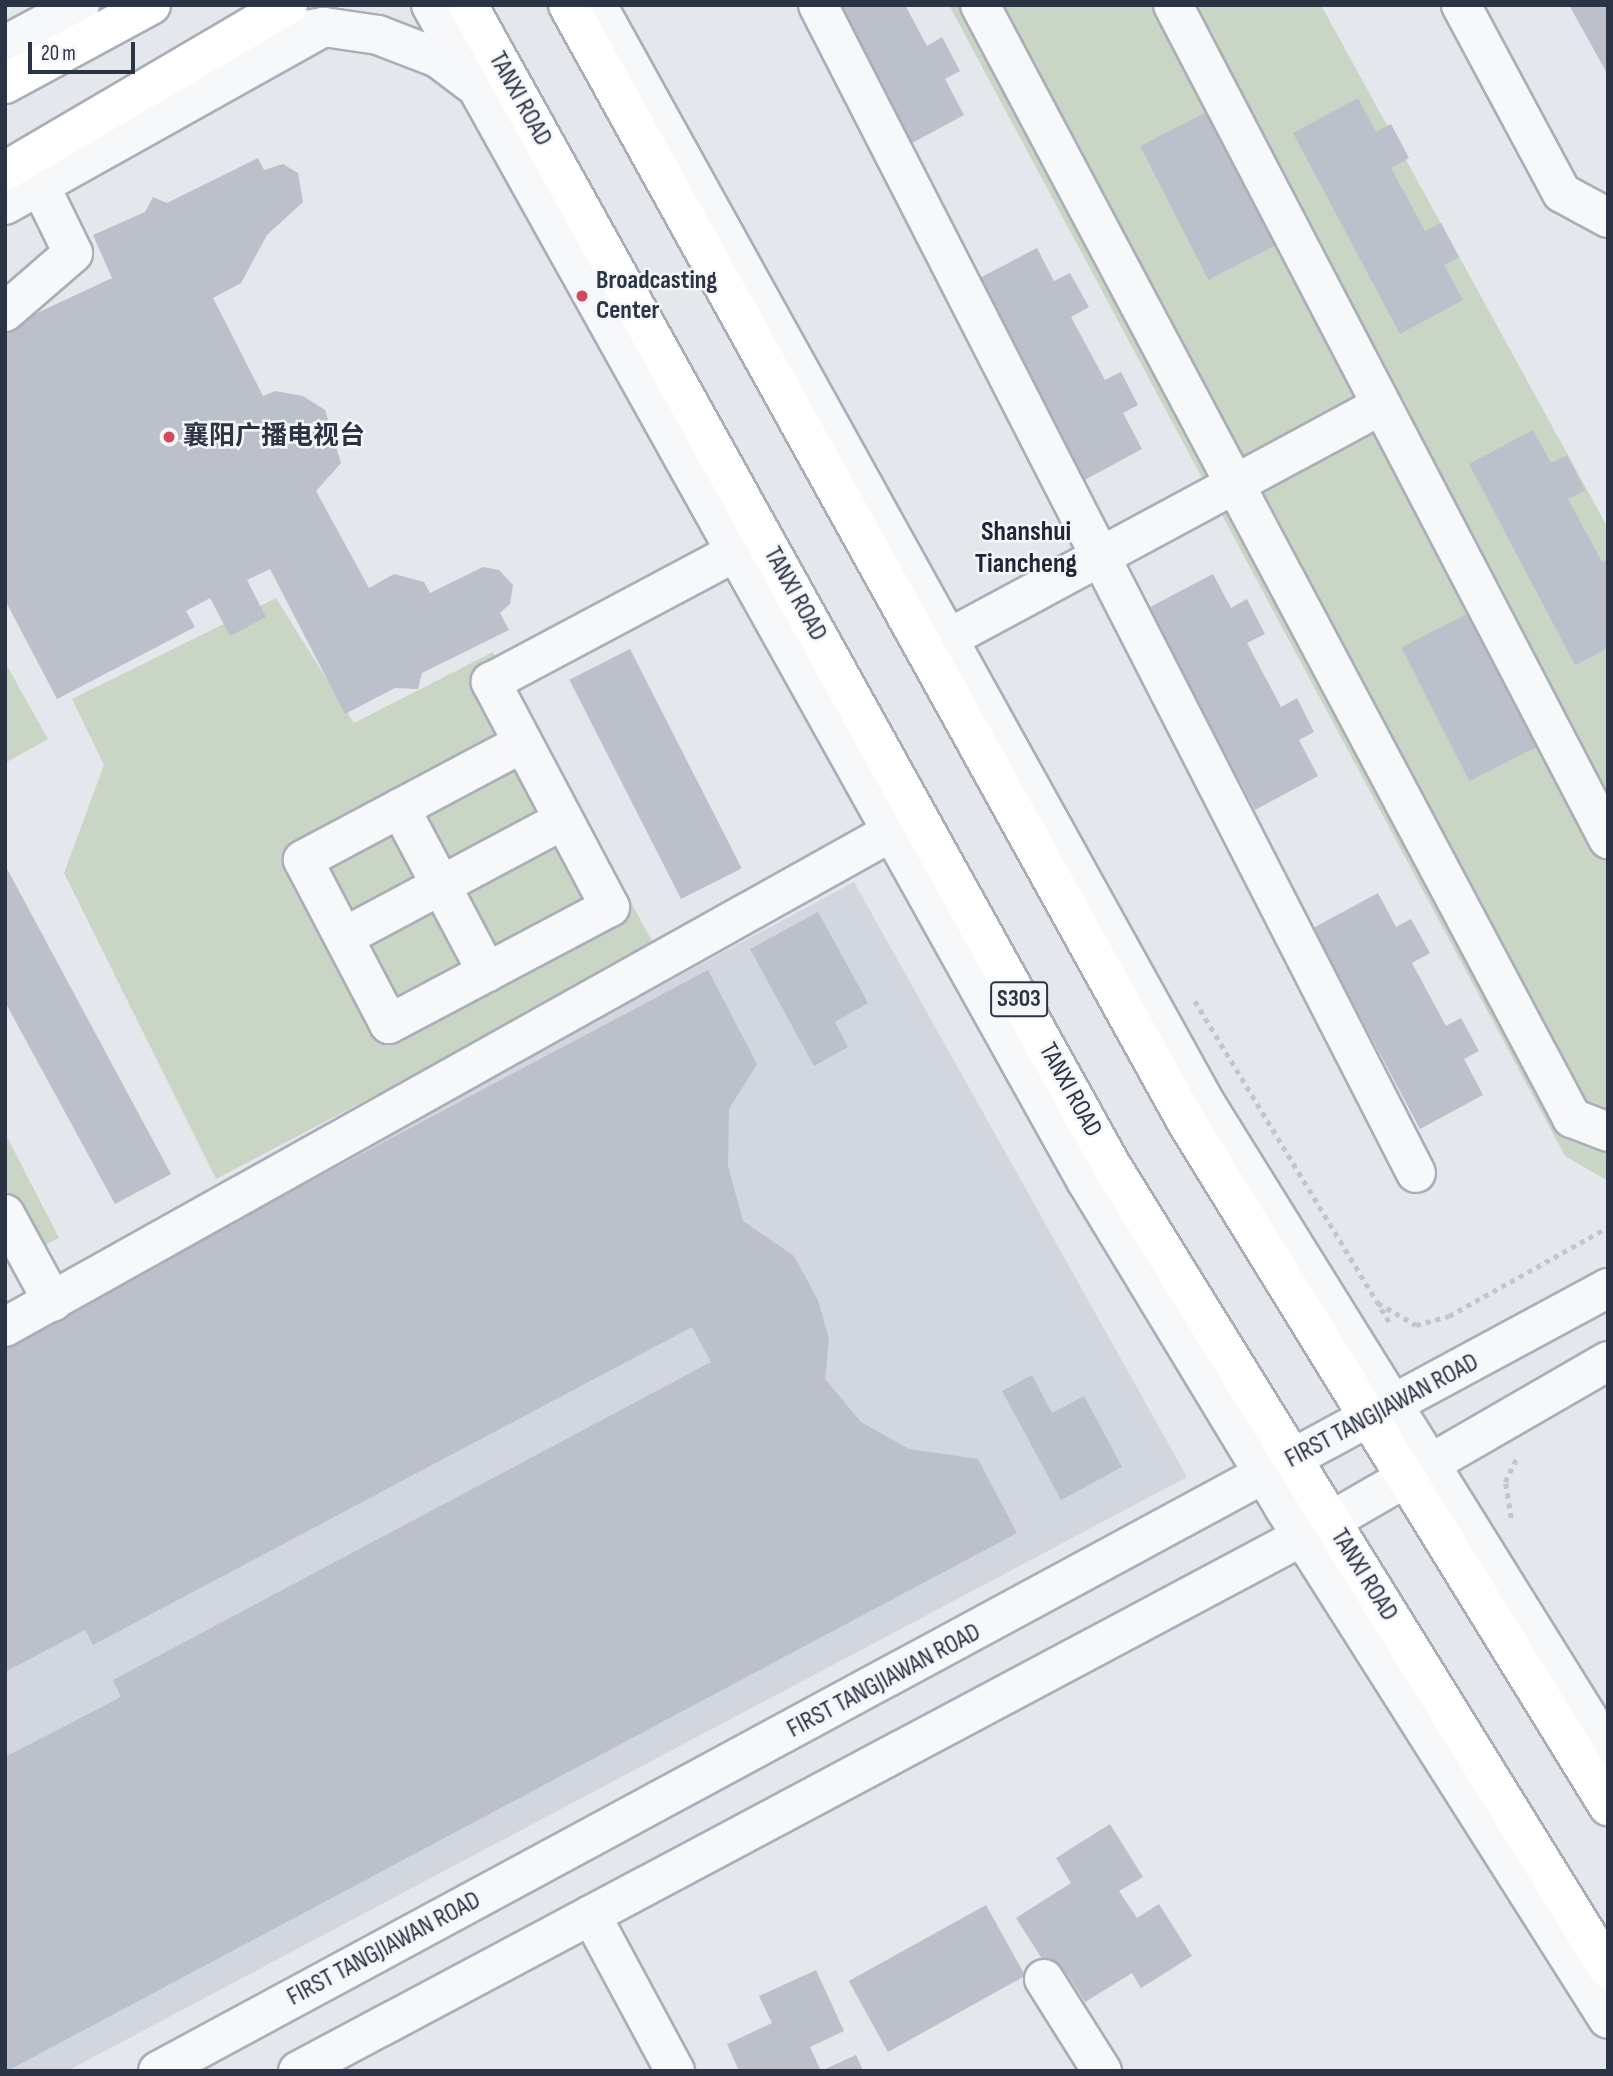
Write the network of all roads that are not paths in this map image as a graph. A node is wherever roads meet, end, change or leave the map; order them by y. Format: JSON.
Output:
{"nodes":[{"id":1,"x":80,"y":5,"type":"edge"},
{"id":2,"x":151,"y":5,"type":"edge"},
{"id":3,"x":288,"y":5,"type":"edge"},
{"id":4,"x":431,"y":5,"type":"edge"},
{"id":5,"x":468,"y":5,"type":"edge"},
{"id":6,"x":818,"y":5,"type":"edge"},
{"id":7,"x":980,"y":5,"type":"edge"},
{"id":8,"x":1172,"y":5,"type":"edge"},
{"id":9,"x":1461,"y":5,"type":"edge"},
{"id":10,"x":591,"y":6,"type":"edge"},
{"id":11,"x":324,"y":27,"type":"junction"},
{"id":12,"x":228,"y":41,"type":"junction"},
{"id":13,"x":5,"y":45,"type":"edge"},
{"id":14,"x":5,"y":84,"type":"edge"},
{"id":15,"x":476,"y":86,"type":"junction"},
{"id":16,"x":24,"y":172,"type":"edge"},
{"id":17,"x":5,"y":205,"type":"edge"},
{"id":18,"x":1608,"y":218,"type":"edge"},
{"id":19,"x":5,"y":312,"type":"edge"},
{"id":20,"x":1380,"y":406,"type":"junction"},
{"id":21,"x":1238,"y":483,"type":"junction"},
{"id":22,"x":735,"y":552,"type":"junction"},
{"id":23,"x":1101,"y":556,"type":"junction"},
{"id":24,"x":938,"y":644,"type":"junction"},
{"id":25,"x":521,"y":744,"type":"junction"},
{"id":26,"x":400,"y":808,"type":"junction"},
{"id":27,"x":563,"y":820,"type":"junction"},
{"id":28,"x":905,"y":825,"type":"junction"},
{"id":29,"x":1608,"y":839,"type":"edge"},
{"id":30,"x":442,"y":886,"type":"junction"},
{"id":31,"x":344,"y":937,"type":"junction"},
{"id":32,"x":488,"y":972,"type":"junction"},
{"id":33,"x":1608,"y":1132,"type":"edge"},
{"id":34,"x":1416,"y":1173,"type":"dead end"},
{"id":35,"x":5,"y":1214,"type":"edge"},
{"id":36,"x":1608,"y":1288,"type":"edge"},
{"id":37,"x":53,"y":1302,"type":"junction"},
{"id":38,"x":5,"y":1327,"type":"edge"},
{"id":39,"x":1608,"y":1361,"type":"edge"},
{"id":40,"x":1379,"y":1411,"type":"junction"},
{"id":41,"x":1278,"y":1467,"type":"junction"},
{"id":42,"x":1417,"y":1471,"type":"junction"},
{"id":43,"x":1317,"y":1529,"type":"junction"},
{"id":44,"x":1608,"y":1750,"type":"edge"},
{"id":45,"x":1608,"y":1806,"type":"edge"},
{"id":46,"x":591,"y":1915,"type":"junction"},
{"id":47,"x":1608,"y":1969,"type":"edge"},
{"id":48,"x":1044,"y":1979,"type":"dead end"},
{"id":49,"x":1608,"y":2019,"type":"edge"},
{"id":50,"x":158,"y":2071,"type":"edge"},
{"id":51,"x":298,"y":2071,"type":"edge"},
{"id":52,"x":675,"y":2071,"type":"edge"},
{"id":53,"x":1102,"y":2071,"type":"edge"}],
"edges":[{"from":1,"to":13,"type":"street"},
{"from":2,"to":14,"type":"main road"},
{"from":3,"to":12,"type":"main road"},
{"from":4,"to":15,"type":"street"},
{"from":5,"to":28,"type":"main road","name":"TANXI ROAD","number":"S303"},
{"from":6,"to":23,"type":"street"},
{"from":7,"to":21,"type":"street"},
{"from":8,"to":20,"type":"street"},
{"from":9,"to":18,"type":"street"},
{"from":10,"to":24,"type":"main road"},
{"from":11,"to":12,"type":"street"},
{"from":11,"to":15,"type":"street"},
{"from":11,"to":16,"type":"street"},
{"from":12,"to":16,"type":"main road"},
{"from":15,"to":22,"type":"street"},
{"from":16,"to":17,"type":"street"},
{"from":16,"to":19,"type":"street"},
{"from":20,"to":21,"type":"street"},
{"from":20,"to":29,"type":"street"},
{"from":21,"to":23,"type":"street"},
{"from":21,"to":33,"type":"street"},
{"from":22,"to":25,"type":"street"},
{"from":22,"to":28,"type":"street"},
{"from":23,"to":24,"type":"street"},
{"from":23,"to":34,"type":"street"},
{"from":24,"to":40,"type":"main road"},
{"from":25,"to":26,"type":"street"},
{"from":25,"to":27,"type":"street"},
{"from":26,"to":30,"type":"street"},
{"from":26,"to":31,"type":"street"},
{"from":27,"to":30,"type":"street"},
{"from":27,"to":32,"type":"street"},
{"from":28,"to":37,"type":"street"},
{"from":28,"to":41,"type":"main road","name":"TANXI ROAD","number":"S303"},
{"from":30,"to":31,"type":"street"},
{"from":30,"to":32,"type":"street"},
{"from":31,"to":32,"type":"street"},
{"from":35,"to":37,"type":"street"},
{"from":36,"to":40,"type":"street","name":"FIRST TANGJIAWAN ROAD"},
{"from":37,"to":38,"type":"street"},
{"from":39,"to":42,"type":"street"},
{"from":40,"to":41,"type":"street","name":"FIRST TANGJIAWAN ROAD"},
{"from":40,"to":42,"type":"main road"},
{"from":41,"to":43,"type":"main road","name":"TANXI ROAD","number":"S303"},
{"from":41,"to":50,"type":"street","name":"FIRST TANGJIAWAN ROAD"},
{"from":42,"to":43,"type":"street"},
{"from":42,"to":44,"type":"street"},
{"from":42,"to":45,"type":"main road"},
{"from":43,"to":46,"type":"street"},
{"from":43,"to":47,"type":"main road","name":"TANXI ROAD","number":"S303"},
{"from":43,"to":49,"type":"street"},
{"from":46,"to":51,"type":"street"},
{"from":46,"to":52,"type":"street"},
{"from":48,"to":53,"type":"street"}]}
